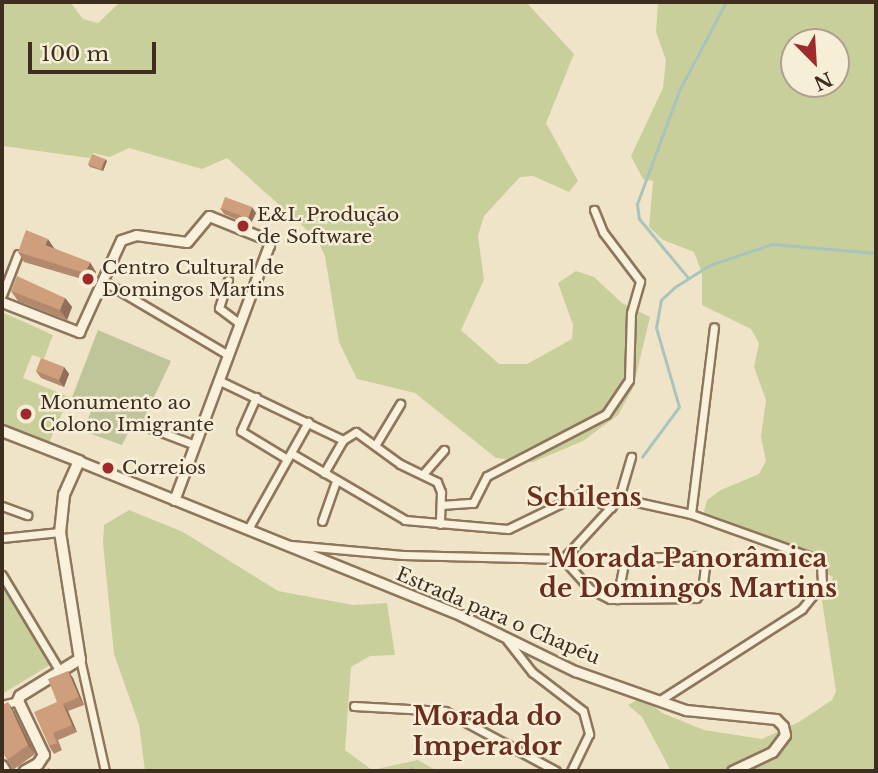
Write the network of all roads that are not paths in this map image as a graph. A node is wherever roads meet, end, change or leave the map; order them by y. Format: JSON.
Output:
{"nodes":[{"id":1,"x":594,"y":210,"type":"dead end"},
{"id":2,"x":18,"y":254,"type":"edge"},
{"id":3,"x":228,"y":280,"type":"dead end"},
{"id":4,"x":103,"y":281,"type":"junction"},
{"id":5,"x":2,"y":295,"type":"edge"},
{"id":6,"x":2,"y":302,"type":"edge"},
{"id":7,"x":240,"y":323,"type":"junction"},
{"id":8,"x":714,"y":327,"type":"dead end"},
{"id":9,"x":228,"y":355,"type":"junction"},
{"id":10,"x":218,"y":380,"type":"junction"},
{"id":11,"x":256,"y":397,"type":"junction"},
{"id":12,"x":400,"y":404,"type":"dead end"},
{"id":13,"x":308,"y":422,"type":"junction"},
{"id":14,"x":141,"y":424,"type":"dead end"},
{"id":15,"x":2,"y":430,"type":"edge"},
{"id":16,"x":343,"y":440,"type":"junction"},
{"id":17,"x":376,"y":444,"type":"junction"},
{"id":18,"x":195,"y":445,"type":"junction"},
{"id":19,"x":444,"y":450,"type":"dead end"},
{"id":20,"x":289,"y":456,"type":"junction"},
{"id":21,"x":631,"y":457,"type":"dead end"},
{"id":22,"x":79,"y":461,"type":"junction"},
{"id":23,"x":324,"y":473,"type":"junction"},
{"id":24,"x":423,"y":474,"type":"junction"},
{"id":25,"x":336,"y":481,"type":"junction"},
{"id":26,"x":619,"y":498,"type":"junction"},
{"id":27,"x":174,"y":500,"type":"junction"},
{"id":28,"x":441,"y":505,"type":"junction"},
{"id":29,"x":2,"y":506,"type":"edge"},
{"id":30,"x":611,"y":507,"type":"junction"},
{"id":31,"x":691,"y":514,"type":"junction"},
{"id":32,"x":27,"y":516,"type":"dead end"},
{"id":33,"x":322,"y":521,"type":"dead end"},
{"id":34,"x":440,"y":524,"type":"junction"},
{"id":35,"x":248,"y":529,"type":"junction"},
{"id":36,"x":60,"y":532,"type":"junction"},
{"id":37,"x":2,"y":538,"type":"edge"},
{"id":38,"x":290,"y":545,"type":"junction"},
{"id":39,"x":563,"y":559,"type":"junction"},
{"id":40,"x":2,"y":575,"type":"edge"},
{"id":41,"x":617,"y":599,"type":"junction"},
{"id":42,"x":507,"y":640,"type":"junction"},
{"id":43,"x":80,"y":659,"type":"junction"},
{"id":44,"x":59,"y":670,"type":"junction"},
{"id":45,"x":660,"y":700,"type":"junction"},
{"id":46,"x":18,"y":701,"type":"junction"},
{"id":47,"x":2,"y":705,"type":"edge"},
{"id":48,"x":354,"y":706,"type":"dead end"},
{"id":49,"x":2,"y":766,"type":"edge"},
{"id":50,"x":5,"y":771,"type":"edge"},
{"id":51,"x":26,"y":771,"type":"edge"},
{"id":52,"x":105,"y":771,"type":"edge"},
{"id":53,"x":556,"y":771,"type":"edge"},
{"id":54,"x":571,"y":771,"type":"edge"},
{"id":55,"x":732,"y":771,"type":"edge"}],
"edges":[{"from":1,"to":28,"type":"street"},
{"from":2,"to":5,"type":"street"},
{"from":3,"to":7,"type":"street"},
{"from":4,"to":6,"type":"street"},
{"from":4,"to":7,"type":"street"},
{"from":4,"to":9,"type":"street"},
{"from":7,"to":9,"type":"street"},
{"from":8,"to":31,"type":"street"},
{"from":9,"to":10,"type":"street"},
{"from":10,"to":11,"type":"street"},
{"from":10,"to":18,"type":"street"},
{"from":11,"to":13,"type":"street"},
{"from":11,"to":20,"type":"street"},
{"from":12,"to":17,"type":"street"},
{"from":13,"to":16,"type":"street"},
{"from":13,"to":20,"type":"street"},
{"from":14,"to":18,"type":"street"},
{"from":15,"to":22,"type":"main road"},
{"from":16,"to":17,"type":"street"},
{"from":16,"to":23,"type":"street"},
{"from":17,"to":24,"type":"street"},
{"from":18,"to":27,"type":"street"},
{"from":19,"to":24,"type":"street"},
{"from":20,"to":23,"type":"street"},
{"from":20,"to":35,"type":"street"},
{"from":21,"to":26,"type":"street"},
{"from":22,"to":27,"type":"street","name":"Estrada para o Chapéu"},
{"from":22,"to":36,"type":"main road"},
{"from":23,"to":25,"type":"street"},
{"from":24,"to":28,"type":"street"},
{"from":25,"to":33,"type":"street"},
{"from":25,"to":34,"type":"street"},
{"from":26,"to":30,"type":"street"},
{"from":26,"to":31,"type":"street"},
{"from":27,"to":35,"type":"street","name":"Estrada para o Chapéu"},
{"from":28,"to":34,"type":"street"},
{"from":29,"to":32,"type":"street"},
{"from":30,"to":34,"type":"street"},
{"from":30,"to":39,"type":"street"},
{"from":31,"to":45,"type":"street"},
{"from":35,"to":38,"type":"street","name":"Estrada para o Chapéu"},
{"from":36,"to":37,"type":"street"},
{"from":36,"to":43,"type":"main road"},
{"from":38,"to":39,"type":"street"},
{"from":38,"to":42,"type":"street","name":"Estrada para o Chapéu"},
{"from":39,"to":41,"type":"street"},
{"from":40,"to":44,"type":"street"},
{"from":41,"to":41,"type":"street"},
{"from":42,"to":45,"type":"street","name":"Estrada para o Chapéu"},
{"from":42,"to":54,"type":"street"},
{"from":43,"to":44,"type":"main road"},
{"from":43,"to":52,"type":"street"},
{"from":44,"to":46,"type":"main road"},
{"from":45,"to":55,"type":"street","name":"Estrada para o Chapéu"},
{"from":46,"to":47,"type":"street"},
{"from":46,"to":51,"type":"main road"},
{"from":48,"to":53,"type":"street"},
{"from":49,"to":50,"type":"main road"}]}
